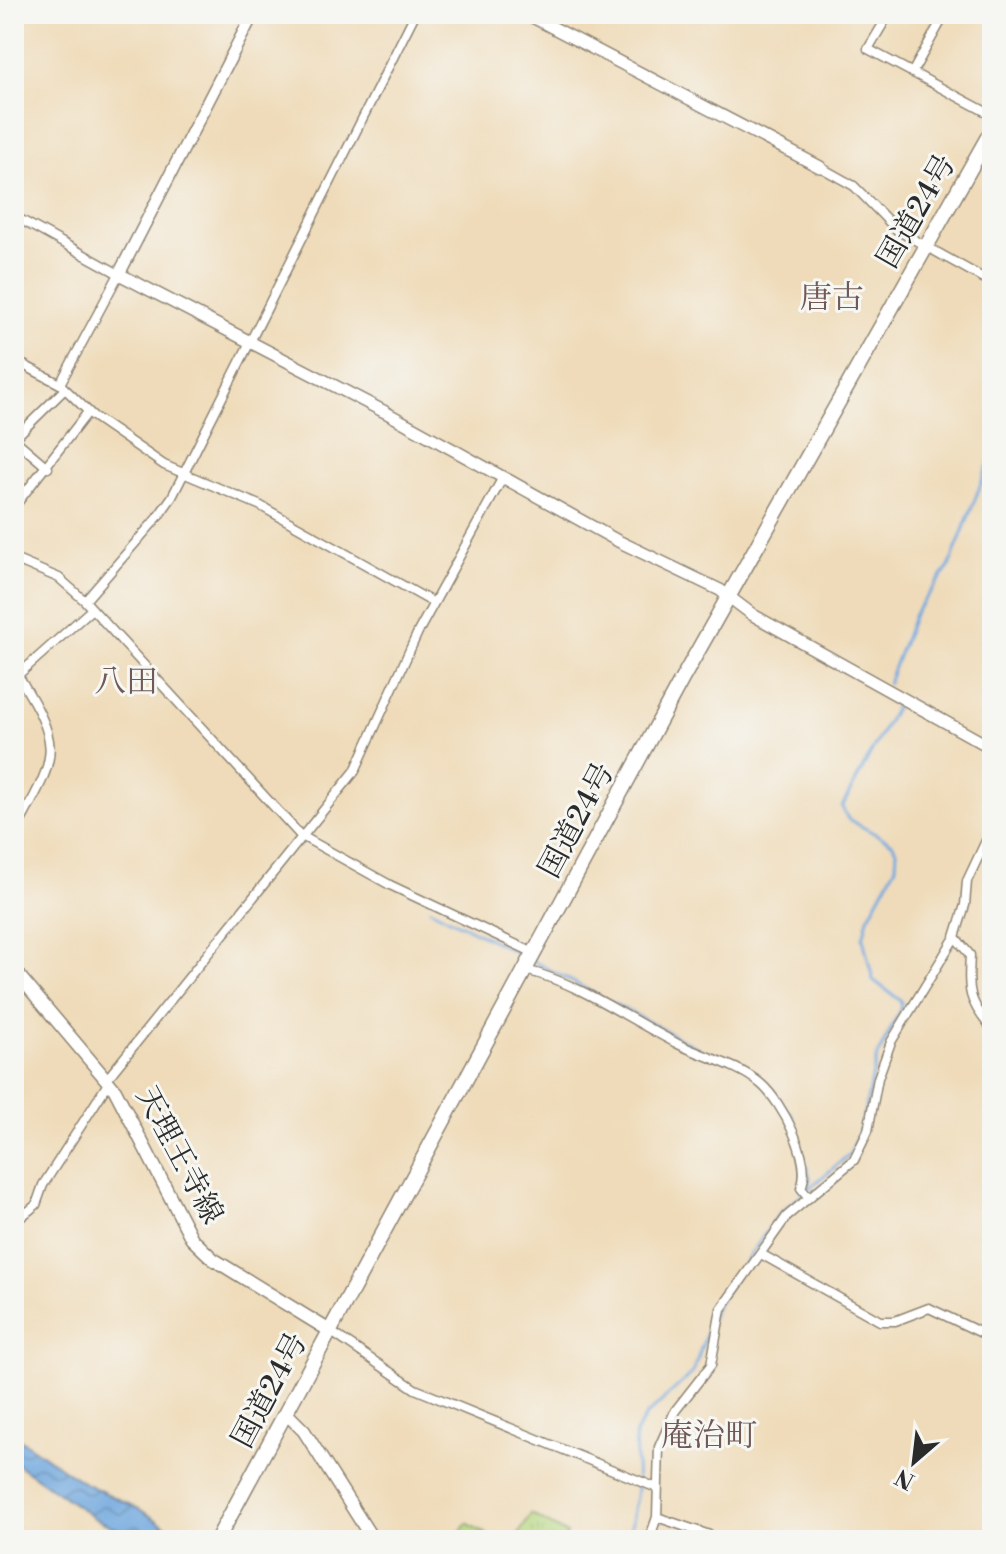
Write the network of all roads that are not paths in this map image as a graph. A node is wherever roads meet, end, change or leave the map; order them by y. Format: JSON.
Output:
{"nodes":[{"id":1,"x":253,"y":14,"type":"edge"},
{"id":2,"x":415,"y":14,"type":"edge"},
{"id":3,"x":527,"y":14,"type":"edge"},
{"id":4,"x":889,"y":14,"type":"edge"},
{"id":5,"x":945,"y":14,"type":"edge"},
{"id":6,"x":912,"y":73,"type":"junction"},
{"id":7,"x":992,"y":115,"type":"edge"},
{"id":8,"x":992,"y":130,"type":"edge"},
{"id":9,"x":820,"y":167,"type":"joint"},
{"id":10,"x":14,"y":216,"type":"edge"},
{"id":11,"x":925,"y":248,"type":"junction"},
{"id":12,"x":119,"y":274,"type":"junction"},
{"id":13,"x":992,"y":283,"type":"edge"},
{"id":14,"x":248,"y":339,"type":"junction"},
{"id":15,"x":14,"y":360,"type":"edge"},
{"id":16,"x":62,"y":386,"type":"junction"},
{"id":17,"x":88,"y":412,"type":"junction"},
{"id":18,"x":14,"y":439,"type":"edge"},
{"id":19,"x":48,"y":468,"type":"junction"},
{"id":20,"x":183,"y":474,"type":"junction"},
{"id":21,"x":502,"y":479,"type":"junction"},
{"id":22,"x":14,"y":507,"type":"edge"},
{"id":23,"x":14,"y":559,"type":"edge"},
{"id":24,"x":727,"y":597,"type":"junction"},
{"id":25,"x":85,"y":601,"type":"junction"},
{"id":26,"x":434,"y":603,"type":"junction"},
{"id":27,"x":92,"y":609,"type":"junction"},
{"id":28,"x":16,"y":672,"type":"edge"},
{"id":29,"x":992,"y":748,"type":"edge"},
{"id":30,"x":992,"y":828,"type":"edge"},
{"id":31,"x":14,"y":834,"type":"edge"},
{"id":32,"x":300,"y":835,"type":"junction"},
{"id":33,"x":955,"y":937,"type":"junction"},
{"id":34,"x":534,"y":953,"type":"junction"},
{"id":35,"x":525,"y":970,"type":"junction"},
{"id":36,"x":16,"y":975,"type":"edge"},
{"id":37,"x":992,"y":1029,"type":"edge"},
{"id":38,"x":108,"y":1080,"type":"junction"},
{"id":39,"x":809,"y":1198,"type":"junction"},
{"id":40,"x":14,"y":1213,"type":"edge"},
{"id":41,"x":761,"y":1254,"type":"junction"},
{"id":42,"x":330,"y":1331,"type":"junction"},
{"id":43,"x":992,"y":1338,"type":"edge"},
{"id":44,"x":286,"y":1413,"type":"junction"},
{"id":45,"x":657,"y":1488,"type":"junction"},
{"id":46,"x":657,"y":1517,"type":"junction"},
{"id":47,"x":217,"y":1540,"type":"edge"},
{"id":48,"x":373,"y":1540,"type":"edge"},
{"id":49,"x":649,"y":1540,"type":"edge"},
{"id":50,"x":724,"y":1540,"type":"edge"}],
"edges":[{"from":1,"to":12,"type":"street"},
{"from":2,"to":14,"type":"street"},
{"from":3,"to":9,"type":"street"},
{"from":4,"to":6,"type":"street"},
{"from":5,"to":6,"type":"street"},
{"from":6,"to":7,"type":"street"},
{"from":8,"to":11,"type":"highway","name":"国道24号"},
{"from":9,"to":11,"type":"street"},
{"from":10,"to":12,"type":"street"},
{"from":11,"to":13,"type":"street"},
{"from":11,"to":24,"type":"highway","name":"国道24号"},
{"from":12,"to":14,"type":"street"},
{"from":12,"to":16,"type":"street"},
{"from":14,"to":20,"type":"street"},
{"from":14,"to":21,"type":"street"},
{"from":15,"to":16,"type":"street"},
{"from":16,"to":17,"type":"street"},
{"from":16,"to":18,"type":"street"},
{"from":17,"to":19,"type":"street"},
{"from":17,"to":20,"type":"street"},
{"from":18,"to":19,"type":"street"},
{"from":19,"to":22,"type":"street"},
{"from":20,"to":25,"type":"street"},
{"from":20,"to":26,"type":"street"},
{"from":21,"to":24,"type":"street"},
{"from":21,"to":26,"type":"street"},
{"from":23,"to":25,"type":"street"},
{"from":24,"to":29,"type":"street"},
{"from":24,"to":34,"type":"highway","name":"国道24号"},
{"from":25,"to":27,"type":"street"},
{"from":26,"to":32,"type":"street"},
{"from":27,"to":28,"type":"street"},
{"from":27,"to":32,"type":"street"},
{"from":28,"to":31,"type":"street"},
{"from":30,"to":33,"type":"street"},
{"from":32,"to":34,"type":"street"},
{"from":32,"to":38,"type":"street"},
{"from":33,"to":37,"type":"street"},
{"from":33,"to":39,"type":"street"},
{"from":34,"to":35,"type":"highway","name":"国道24号"},
{"from":35,"to":39,"type":"street"},
{"from":35,"to":42,"type":"highway","name":"国道24号"},
{"from":36,"to":38,"type":"main road","name":"天理王寺線"},
{"from":38,"to":40,"type":"street"},
{"from":38,"to":42,"type":"main road","name":"天理王寺線"},
{"from":39,"to":41,"type":"street"},
{"from":41,"to":43,"type":"street"},
{"from":41,"to":45,"type":"street"},
{"from":42,"to":44,"type":"highway","name":"国道24号"},
{"from":42,"to":45,"type":"street"},
{"from":44,"to":47,"type":"highway","name":"国道24号"},
{"from":44,"to":48,"type":"main road"},
{"from":45,"to":46,"type":"street"},
{"from":46,"to":49,"type":"street"},
{"from":46,"to":50,"type":"street"}]}
